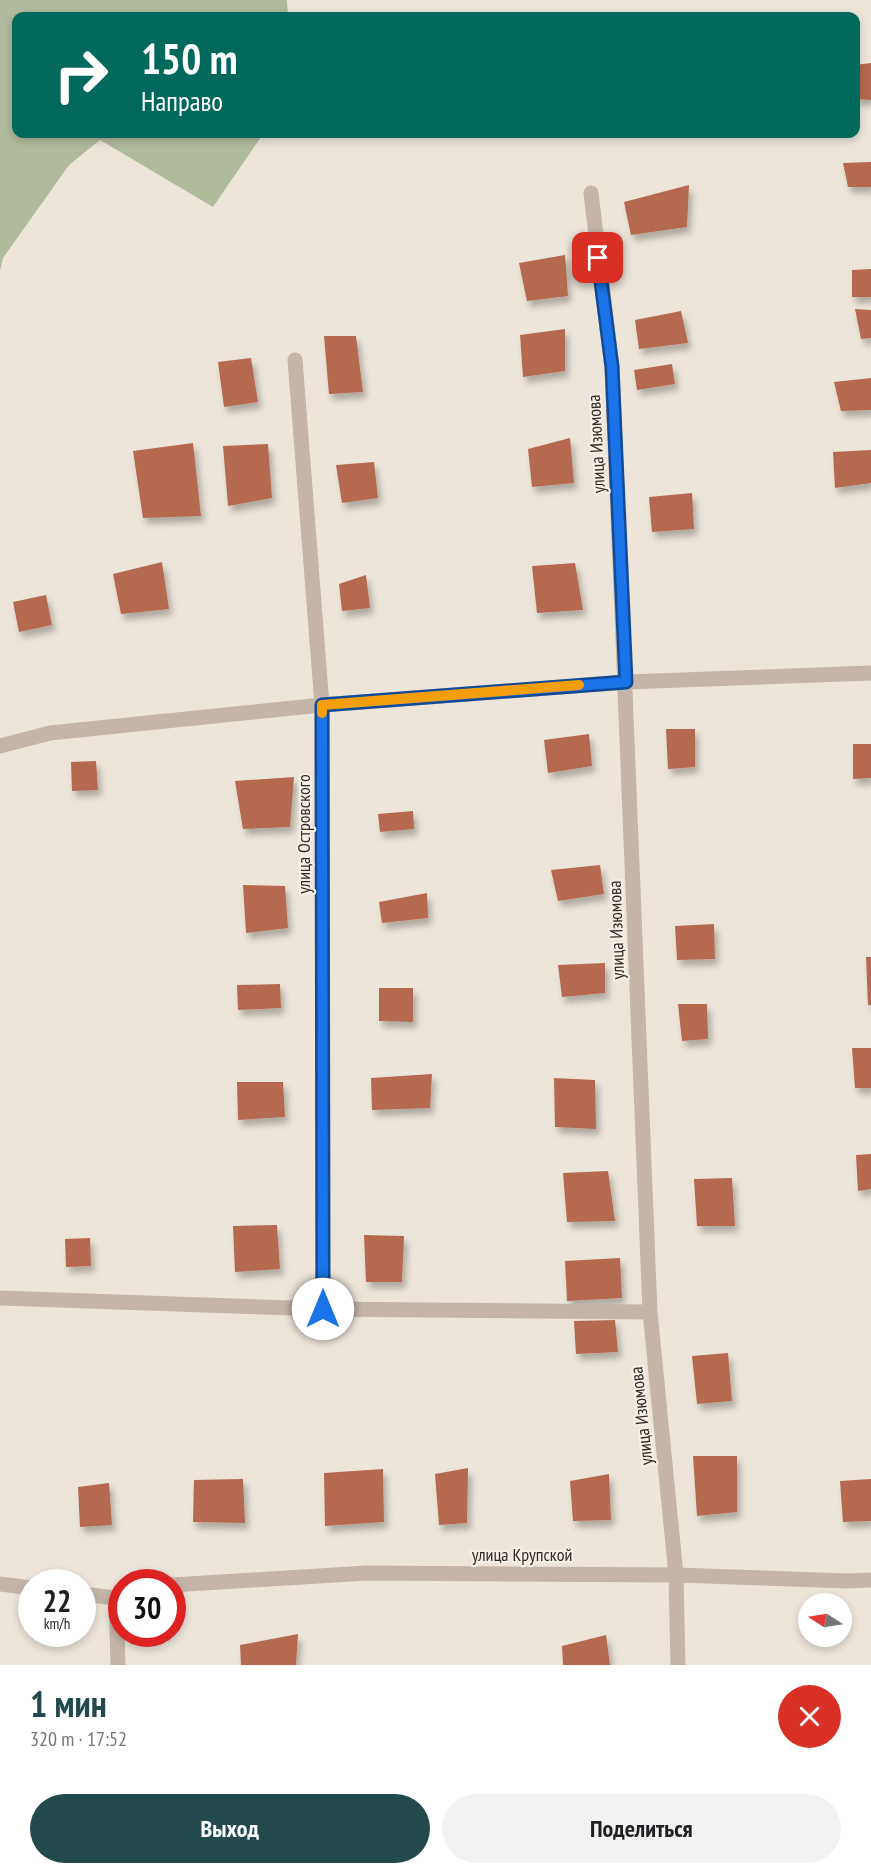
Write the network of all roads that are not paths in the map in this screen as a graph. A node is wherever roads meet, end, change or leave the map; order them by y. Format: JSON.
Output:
{"nodes":[{"id":1,"x":591,"y":193,"type":"dead end"},
{"id":2,"x":295,"y":360,"type":"dead end"},
{"id":3,"x":871,"y":673,"type":"edge"},
{"id":4,"x":626,"y":682,"type":"junction"},
{"id":5,"x":322,"y":705,"type":"junction"},
{"id":6,"x":0,"y":746,"type":"edge"},
{"id":7,"x":0,"y":1298,"type":"edge"},
{"id":8,"x":323,"y":1309,"type":"junction"},
{"id":9,"x":650,"y":1312,"type":"junction"},
{"id":10,"x":676,"y":1575,"type":"junction"},
{"id":11,"x":871,"y":1580,"type":"edge"},
{"id":12,"x":0,"y":1584,"type":"edge"},
{"id":13,"x":186,"y":1584,"type":"edge"},
{"id":14,"x":18,"y":1586,"type":"edge"},
{"id":15,"x":118,"y":1647,"type":"edge"},
{"id":16,"x":118,"y":1665,"type":"edge"},
{"id":17,"x":678,"y":1665,"type":"edge"}],
"edges":[{"from":1,"to":4,"type":"street","name":"улица Изюмова"},
{"from":2,"to":5,"type":"street","name":"улица Островского"},
{"from":3,"to":4,"type":"street"},
{"from":4,"to":5,"type":"street"},
{"from":4,"to":9,"type":"street","name":"улица Изюмова"},
{"from":5,"to":6,"type":"street"},
{"from":5,"to":8,"type":"street","name":"улица Островского"},
{"from":7,"to":8,"type":"street"},
{"from":8,"to":9,"type":"street"},
{"from":9,"to":10,"type":"street","name":"улица Изюмова"},
{"from":10,"to":11,"type":"street","name":"улица Крупской"},
{"from":10,"to":13,"type":"street","name":"улица Крупской"},
{"from":10,"to":17,"type":"street","name":"улица Изюмова"},
{"from":12,"to":14,"type":"street"},
{"from":15,"to":16,"type":"street"}]}
